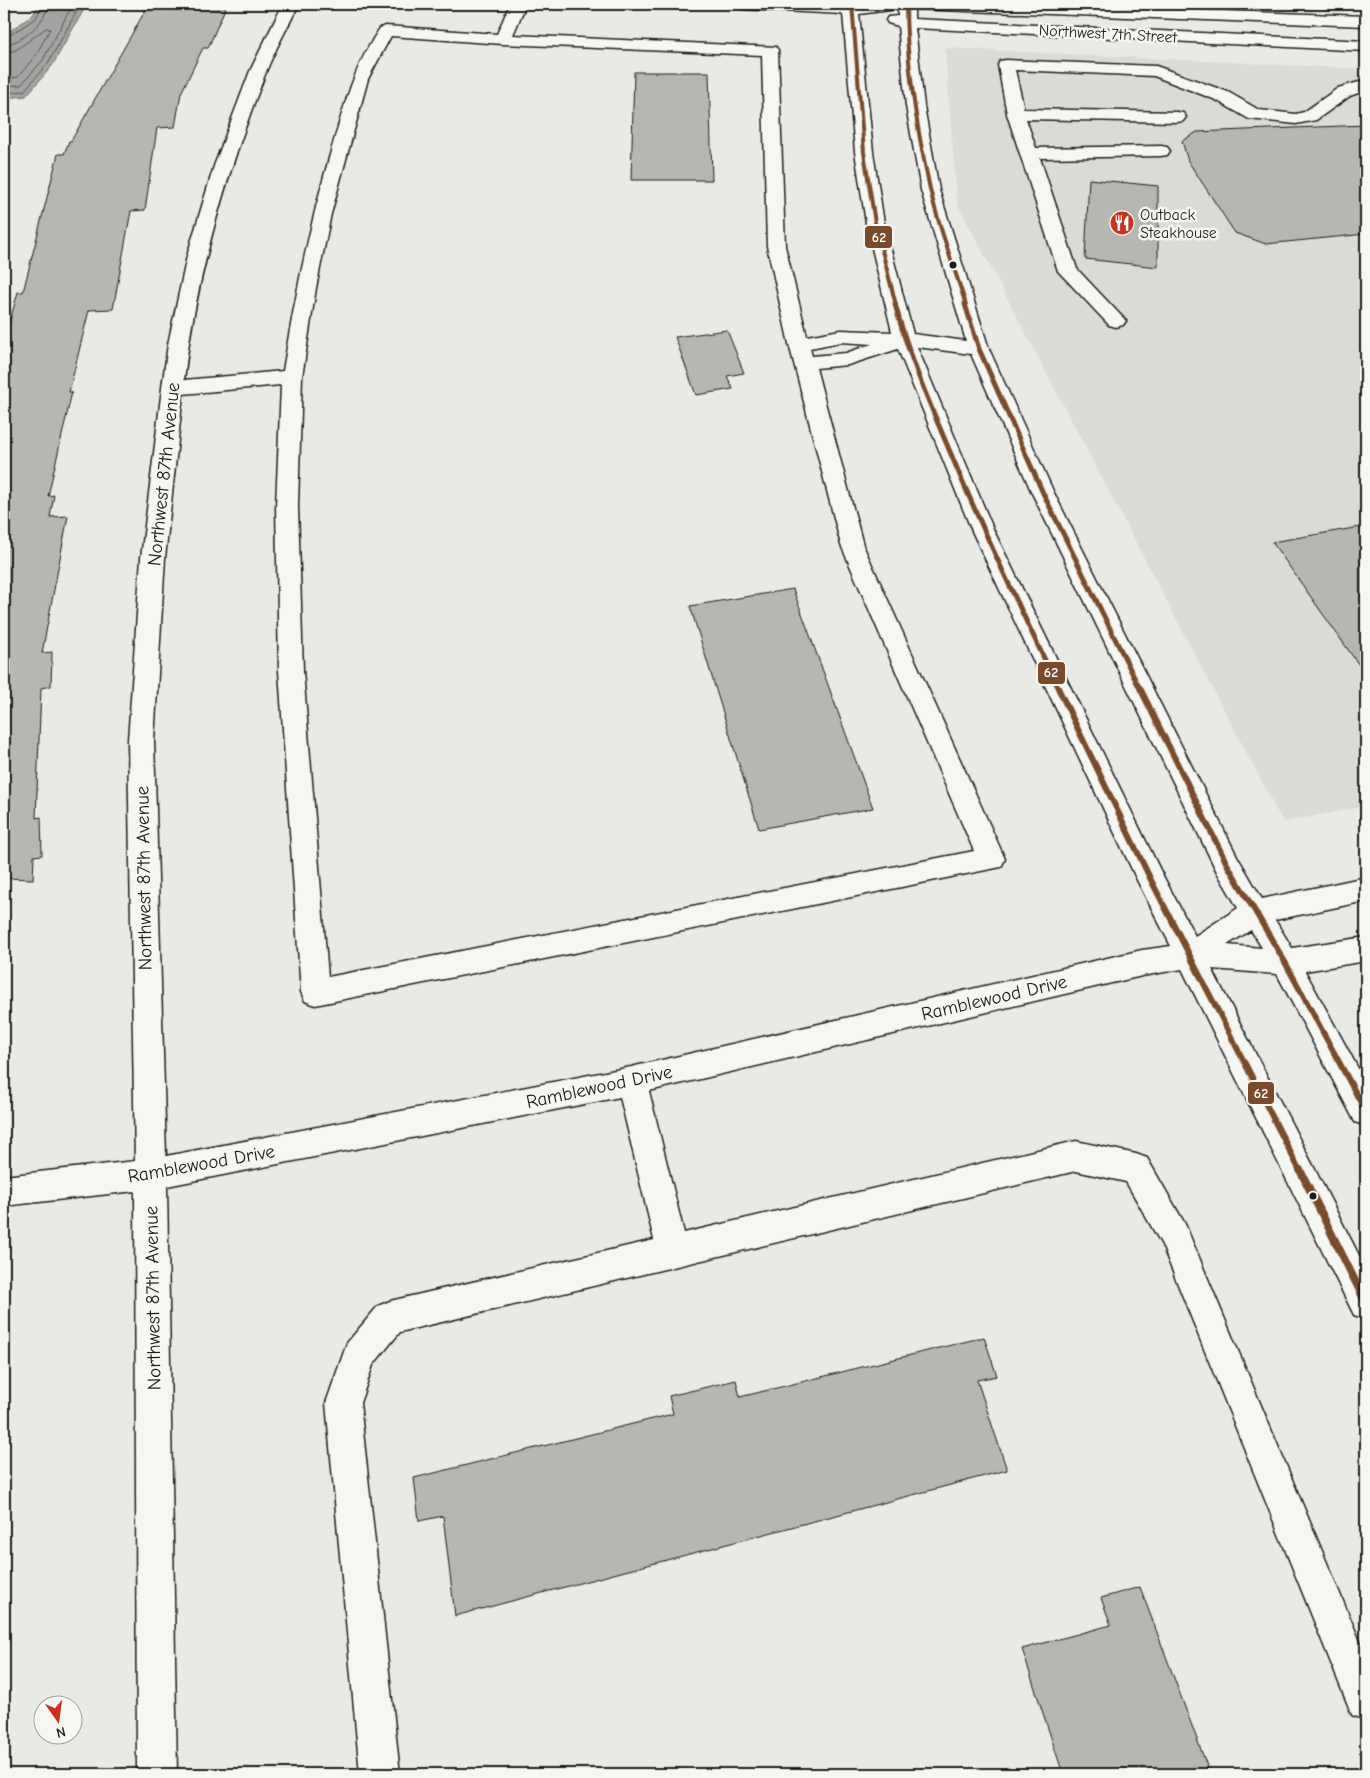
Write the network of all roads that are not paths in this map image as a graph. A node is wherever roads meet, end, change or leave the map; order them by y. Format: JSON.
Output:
{"nodes":[{"id":1,"x":291,"y":4,"type":"edge"},
{"id":2,"x":518,"y":4,"type":"edge"},
{"id":3,"x":742,"y":4,"type":"edge"},
{"id":4,"x":905,"y":4,"type":"edge"},
{"id":5,"x":852,"y":7,"type":"edge"},
{"id":6,"x":1366,"y":22,"type":"edge"},
{"id":7,"x":906,"y":23,"type":"junction"},
{"id":8,"x":503,"y":38,"type":"junction"},
{"id":9,"x":1366,"y":46,"type":"edge"},
{"id":10,"x":1366,"y":85,"type":"edge"},
{"id":11,"x":1016,"y":114,"type":"junction"},
{"id":12,"x":1177,"y":117,"type":"dead end"},
{"id":13,"x":1161,"y":151,"type":"dead end"},
{"id":14,"x":1030,"y":154,"type":"junction"},
{"id":15,"x":1116,"y":321,"type":"dead end"},
{"id":16,"x":904,"y":339,"type":"junction"},
{"id":17,"x":979,"y":349,"type":"junction"},
{"id":18,"x":802,"y":354,"type":"junction"},
{"id":19,"x":292,"y":377,"type":"junction"},
{"id":20,"x":172,"y":388,"type":"junction"},
{"id":21,"x":1366,"y":888,"type":"edge"},
{"id":22,"x":1255,"y":912,"type":"junction"},
{"id":23,"x":1366,"y":949,"type":"edge"},
{"id":24,"x":1189,"y":955,"type":"junction"},
{"id":25,"x":1285,"y":962,"type":"junction"},
{"id":26,"x":631,"y":1081,"type":"junction"},
{"id":27,"x":1366,"y":1112,"type":"edge"},
{"id":28,"x":151,"y":1174,"type":"junction"},
{"id":29,"x":4,"y":1191,"type":"edge"},
{"id":30,"x":673,"y":1252,"type":"junction"},
{"id":31,"x":1366,"y":1303,"type":"edge"},
{"id":32,"x":1366,"y":1701,"type":"edge"},
{"id":33,"x":157,"y":1774,"type":"edge"},
{"id":34,"x":380,"y":1774,"type":"edge"}],
"edges":[{"from":1,"to":20,"type":"street","name":"Northwest 87th Avenue"},
{"from":2,"to":8,"type":"street"},
{"from":3,"to":5,"type":"street","name":"Northwest 7th Street"},
{"from":4,"to":5,"type":"street","name":"Northwest 7th Street"},
{"from":4,"to":6,"type":"street","name":"Northwest 7th Street"},
{"from":4,"to":7,"type":"street"},
{"from":5,"to":7,"type":"street","name":"Northwest 7th Street"},
{"from":5,"to":16,"type":"street"},
{"from":7,"to":9,"type":"street","name":"Northwest 7th Street"},
{"from":7,"to":17,"type":"street"},
{"from":8,"to":18,"type":"street"},
{"from":8,"to":19,"type":"street"},
{"from":10,"to":11,"type":"street"},
{"from":11,"to":12,"type":"street"},
{"from":11,"to":14,"type":"street"},
{"from":13,"to":14,"type":"street"},
{"from":14,"to":15,"type":"street"},
{"from":16,"to":17,"type":"street"},
{"from":16,"to":18,"type":"street"},
{"from":16,"to":24,"type":"street"},
{"from":17,"to":22,"type":"street"},
{"from":18,"to":19,"type":"street"},
{"from":19,"to":20,"type":"street"},
{"from":20,"to":28,"type":"street","name":"Northwest 87th Avenue"},
{"from":21,"to":22,"type":"street","name":"Ramblewood Drive"},
{"from":22,"to":24,"type":"street","name":"Ramblewood Drive"},
{"from":22,"to":25,"type":"street"},
{"from":23,"to":25,"type":"street","name":"Ramblewood Drive"},
{"from":24,"to":25,"type":"street","name":"Ramblewood Drive"},
{"from":24,"to":26,"type":"street","name":"Ramblewood Drive"},
{"from":24,"to":31,"type":"street"},
{"from":25,"to":27,"type":"street"},
{"from":26,"to":28,"type":"street","name":"Ramblewood Drive"},
{"from":26,"to":30,"type":"street"},
{"from":28,"to":29,"type":"street","name":"Ramblewood Drive"},
{"from":28,"to":33,"type":"street","name":"Northwest 87th Avenue"},
{"from":30,"to":32,"type":"street"},
{"from":30,"to":34,"type":"street"}]}
